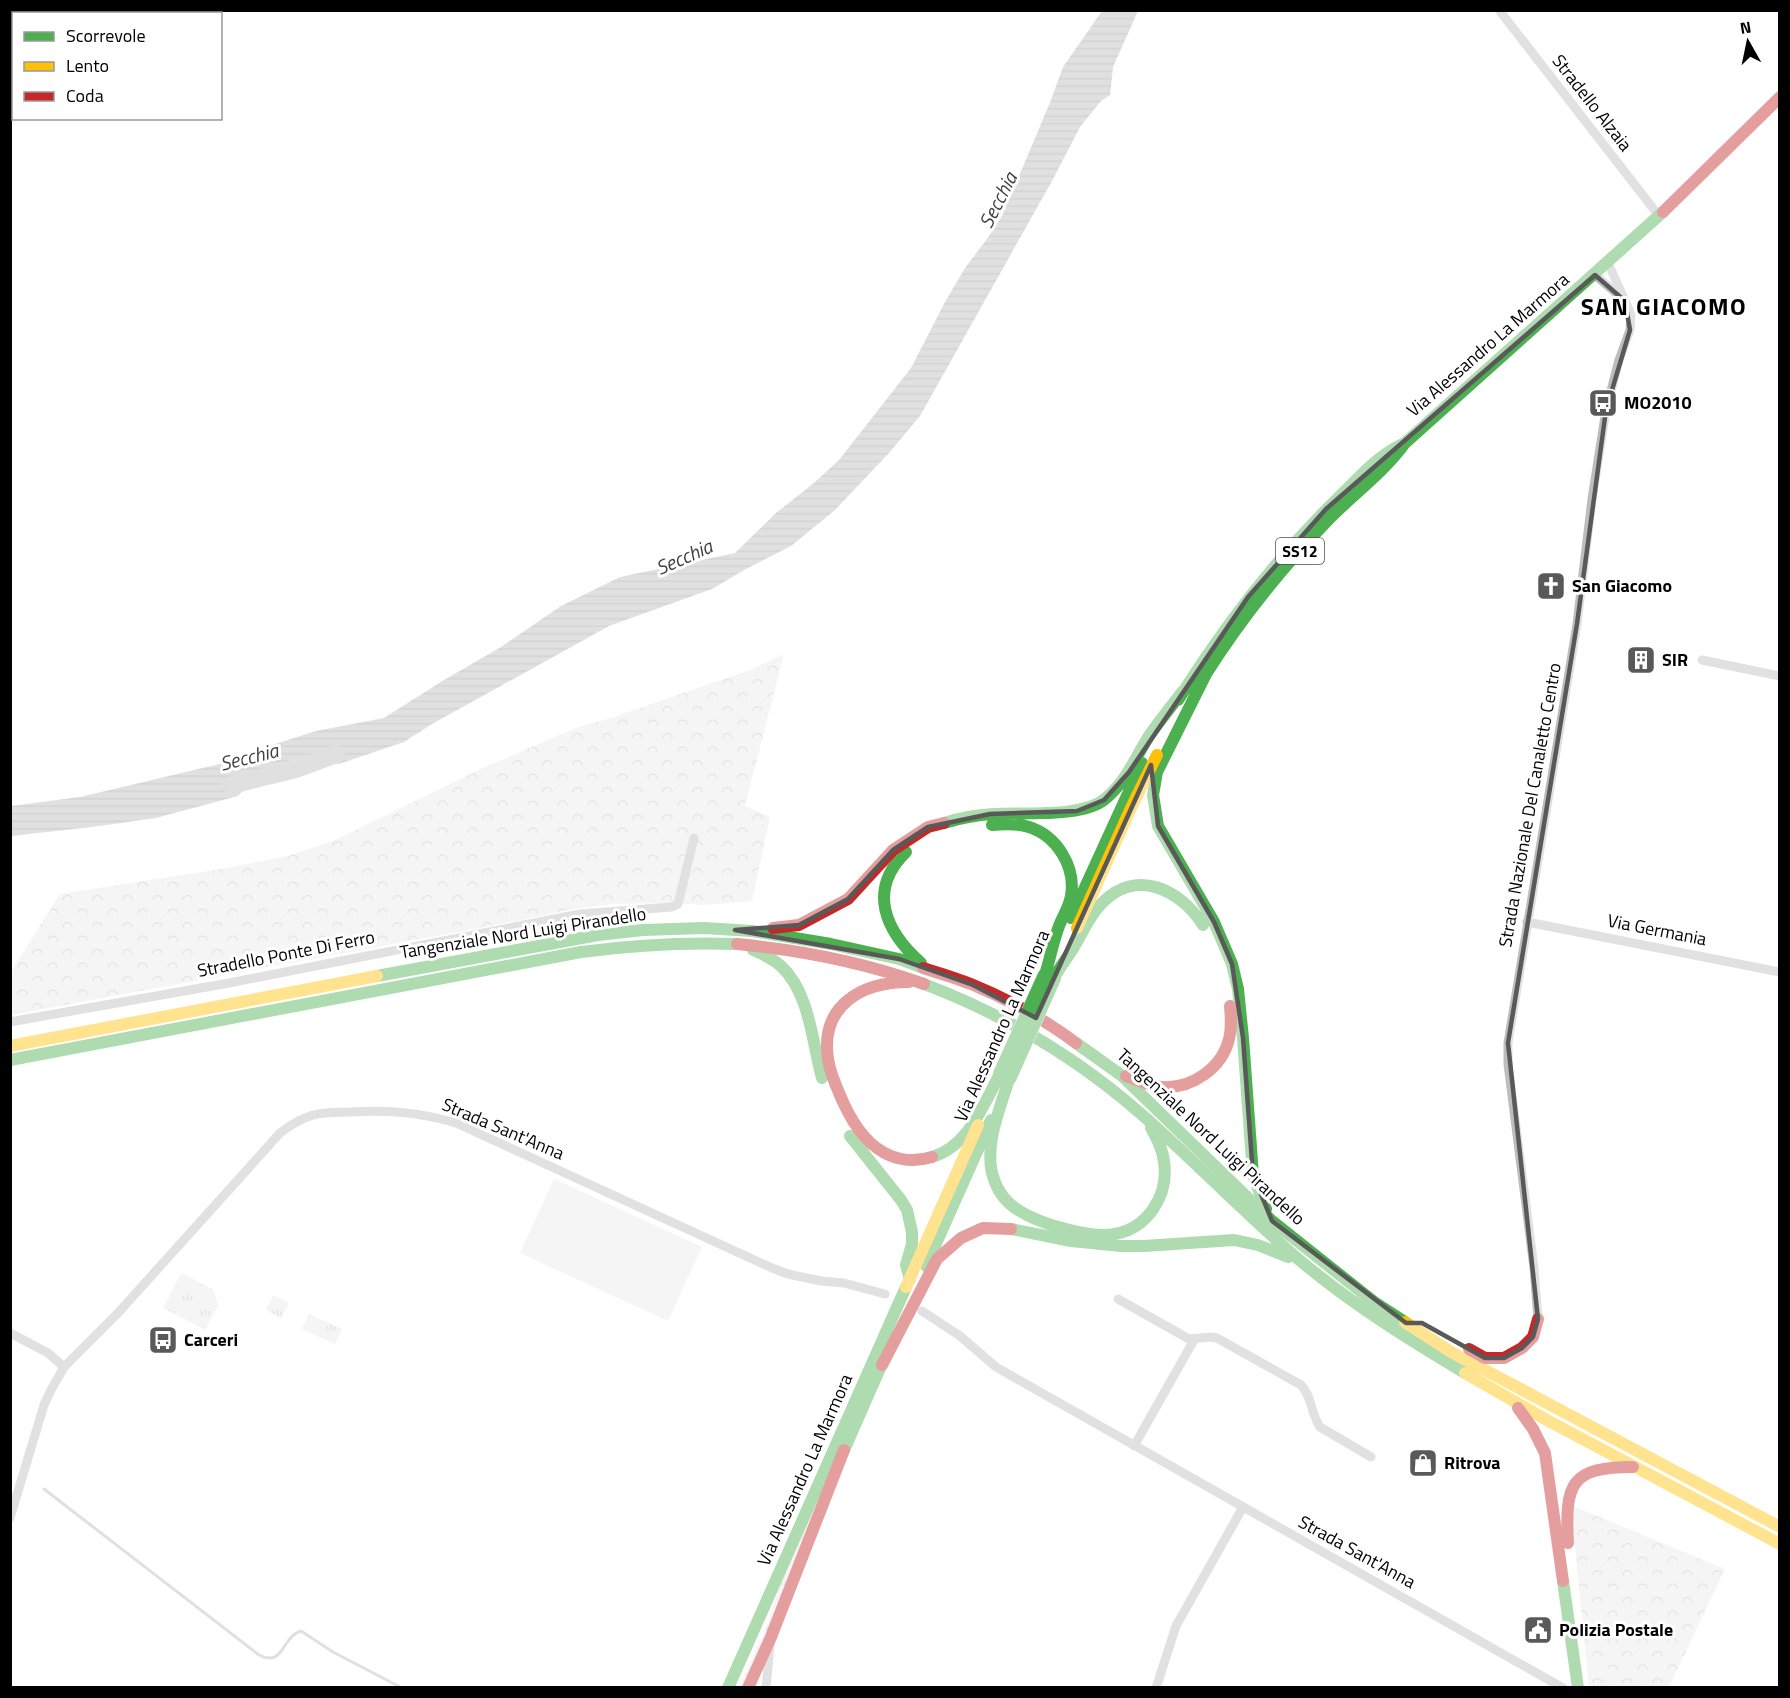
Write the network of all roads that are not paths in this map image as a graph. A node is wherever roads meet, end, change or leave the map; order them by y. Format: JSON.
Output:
{"nodes":[{"id":1,"x":1499,"y":10,"type":"edge"},
{"id":2,"x":1779,"y":97,"type":"edge"},
{"id":3,"x":1659,"y":216,"type":"junction"},
{"id":4,"x":1608,"y":263,"type":"junction"},
{"id":5,"x":1595,"y":275,"type":"junction"},
{"id":6,"x":1625,"y":301,"type":"junction"},
{"id":7,"x":1405,"y":443,"type":"junction"},
{"id":8,"x":1702,"y":660,"type":"dead end"},
{"id":9,"x":1208,"y":670,"type":"junction"},
{"id":10,"x":1779,"y":676,"type":"edge"},
{"id":11,"x":1182,"y":692,"type":"junction"},
{"id":12,"x":694,"y":838,"type":"dead end"},
{"id":13,"x":1527,"y":922,"type":"junction"},
{"id":14,"x":736,"y":937,"type":"junction"},
{"id":15,"x":929,"y":969,"type":"junction"},
{"id":16,"x":1779,"y":972,"type":"edge"},
{"id":17,"x":1049,"y":977,"type":"junction"},
{"id":18,"x":918,"y":982,"type":"junction"},
{"id":19,"x":10,"y":1022,"type":"edge"},
{"id":20,"x":10,"y":1046,"type":"edge"},
{"id":21,"x":10,"y":1060,"type":"edge"},
{"id":22,"x":1121,"y":1075,"type":"junction"},
{"id":23,"x":1004,"y":1077,"type":"junction"},
{"id":24,"x":1140,"y":1113,"type":"junction"},
{"id":25,"x":1272,"y":1221,"type":"junction"},
{"id":26,"x":1300,"y":1262,"type":"junction"},
{"id":27,"x":910,"y":1280,"type":"junction"},
{"id":28,"x":885,"y":1294,"type":"dead end"},
{"id":29,"x":1118,"y":1299,"type":"dead end"},
{"id":30,"x":922,"y":1311,"type":"dead end"},
{"id":31,"x":1538,"y":1319,"type":"joint"},
{"id":32,"x":1406,"y":1323,"type":"junction"},
{"id":33,"x":10,"y":1333,"type":"edge"},
{"id":34,"x":1194,"y":1340,"type":"junction"},
{"id":35,"x":882,"y":1365,"type":"junction"},
{"id":36,"x":64,"y":1367,"type":"junction"},
{"id":37,"x":1509,"y":1398,"type":"junction"},
{"id":38,"x":1134,"y":1446,"type":"junction"},
{"id":39,"x":1371,"y":1457,"type":"dead end"},
{"id":40,"x":1638,"y":1467,"type":"junction"},
{"id":41,"x":1244,"y":1507,"type":"junction"},
{"id":42,"x":10,"y":1518,"type":"edge"},
{"id":43,"x":1779,"y":1527,"type":"edge"},
{"id":44,"x":1779,"y":1544,"type":"edge"},
{"id":45,"x":771,"y":1637,"type":"junction"},
{"id":46,"x":728,"y":1688,"type":"edge"},
{"id":47,"x":748,"y":1688,"type":"edge"},
{"id":48,"x":766,"y":1688,"type":"edge"},
{"id":49,"x":1156,"y":1688,"type":"edge"},
{"id":50,"x":1563,"y":1688,"type":"edge"},
{"id":51,"x":1578,"y":1688,"type":"edge"}],
"edges":[{"from":1,"to":3,"type":"street","name":"Stradello Alzaia"},
{"from":2,"to":3,"type":"main road","name":"Via Alessandro La Marmora"},
{"from":3,"to":4,"type":"main road","name":"Via Alessandro La Marmora"},
{"from":4,"to":5,"type":"main road","name":"Via Alessandro La Marmora"},
{"from":4,"to":6,"type":"street","name":"Strada Nazionale Del Canaletto Centro"},
{"from":5,"to":6,"type":"street"},
{"from":5,"to":7,"type":"main road","name":"Via Alessandro La Marmora","number":"SS12"},
{"from":6,"to":13,"type":"street","name":"Strada Nazionale Del Canaletto Centro"},
{"from":7,"to":9,"type":"main road","name":"Via Alessandro La Marmora","number":"SS12"},
{"from":7,"to":11,"type":"main road","name":"Via Alessandro La Marmora"},
{"from":8,"to":10,"type":"street"},
{"from":9,"to":17,"type":"main road","name":"Via Alessandro La Marmora"},
{"from":9,"to":25,"type":"main road"},
{"from":11,"to":14,"type":"main road"},
{"from":11,"to":17,"type":"main road","name":"Via Alessandro La Marmora"},
{"from":12,"to":19,"type":"street","name":"Stradello Ponte Di Ferro"},
{"from":13,"to":16,"type":"street","name":"Via Germania"},
{"from":13,"to":31,"type":"street","name":"Strada Nazionale Del Canaletto Centro"},
{"from":14,"to":15,"type":"main road","name":"Tangenziale Nord Luigi Pirandello"},
{"from":14,"to":18,"type":"main road","name":"Tangenziale Nord Luigi Pirandello"},
{"from":14,"to":20,"type":"main road","name":"Tangenziale Nord Luigi Pirandello"},
{"from":14,"to":21,"type":"main road","name":"Tangenziale Nord Luigi Pirandello"},
{"from":14,"to":27,"type":"main road"},
{"from":15,"to":17,"type":"main road"},
{"from":15,"to":22,"type":"main road","name":"Tangenziale Nord Luigi Pirandello"},
{"from":17,"to":22,"type":"main road"},
{"from":17,"to":23,"type":"main road","name":"Via Alessandro La Marmora","bridge":true},
{"from":18,"to":23,"type":"main road"},
{"from":18,"to":24,"type":"main road","name":"Tangenziale Nord Luigi Pirandello"},
{"from":22,"to":25,"type":"main road","name":"Tangenziale Nord Luigi Pirandello"},
{"from":23,"to":24,"type":"main road"},
{"from":23,"to":27,"type":"main road","name":"Via Alessandro La Marmora"},
{"from":23,"to":35,"type":"main road","name":"Via Alessandro La Marmora"},
{"from":24,"to":26,"type":"main road","name":"Tangenziale Nord Luigi Pirandello"},
{"from":25,"to":32,"type":"main road","name":"Tangenziale Nord Luigi Pirandello"},
{"from":26,"to":35,"type":"main road"},
{"from":26,"to":37,"type":"main road","name":"Tangenziale Nord Luigi Pirandello"},
{"from":27,"to":46,"type":"main road","name":"Via Alessandro La Marmora"},
{"from":28,"to":36,"type":"street","name":"Strada Sant'Anna"},
{"from":29,"to":34,"type":"street"},
{"from":30,"to":38,"type":"street","name":"Strada Sant'Anna"},
{"from":31,"to":32,"type":"main road"},
{"from":32,"to":43,"type":"main road","name":"Tangenziale Nord Luigi Pirandello"},
{"from":33,"to":36,"type":"street"},
{"from":34,"to":38,"type":"street"},
{"from":34,"to":39,"type":"street"},
{"from":35,"to":45,"type":"main road","name":"Via Alessandro La Marmora"},
{"from":36,"to":42,"type":"street","name":"Strada Sant'Anna"},
{"from":37,"to":40,"type":"main road","name":"Tangenziale Nord Luigi Pirandello"},
{"from":37,"to":51,"type":"main road"},
{"from":38,"to":41,"type":"street","name":"Strada Sant'Anna"},
{"from":40,"to":44,"type":"main road","name":"Tangenziale Nord Luigi Pirandello"},
{"from":40,"to":51,"type":"main road"},
{"from":41,"to":49,"type":"street"},
{"from":41,"to":50,"type":"street","name":"Strada Sant'Anna"},
{"from":45,"to":47,"type":"main road","name":"Via Alessandro La Marmora"},
{"from":45,"to":48,"type":"street"}]}
